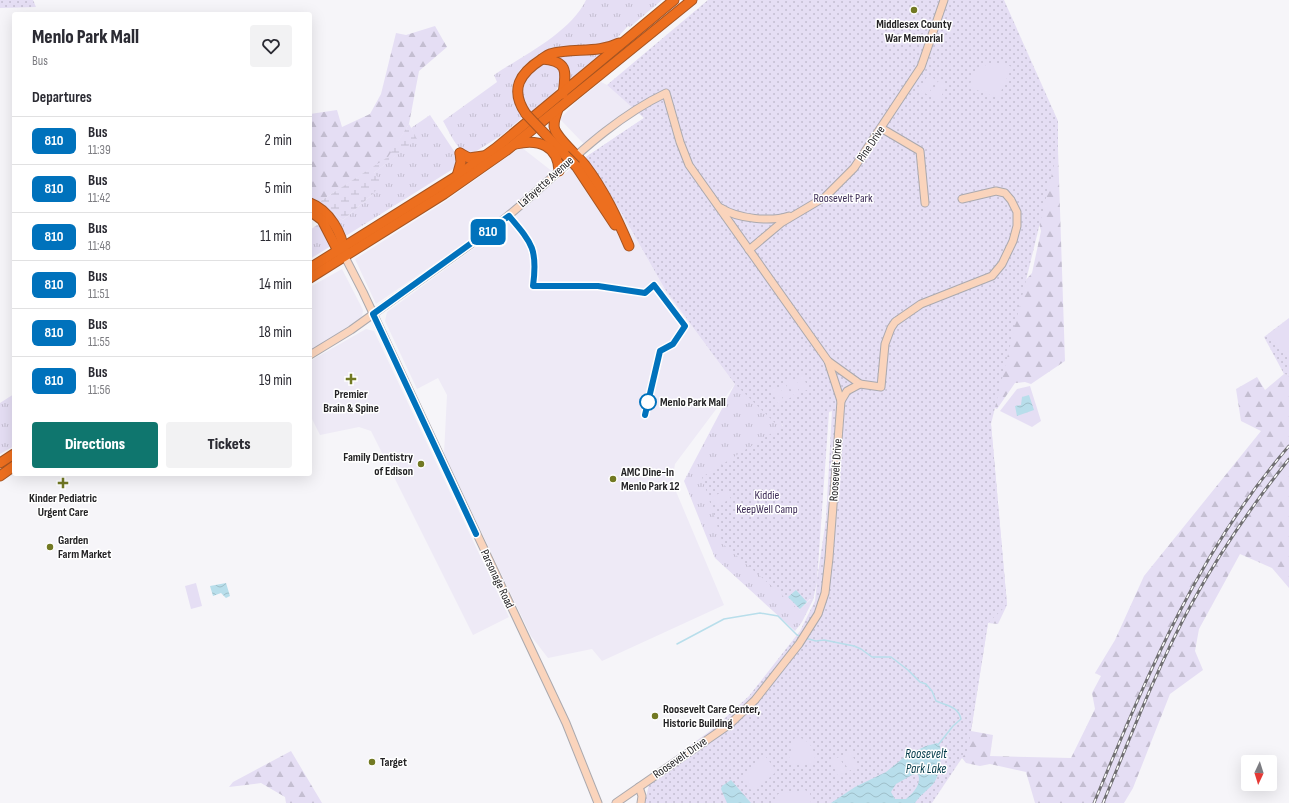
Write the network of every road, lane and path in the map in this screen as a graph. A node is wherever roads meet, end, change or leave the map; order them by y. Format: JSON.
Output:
{"nodes":[{"id":1,"x":674,"y":0,"type":"edge"},
{"id":2,"x":692,"y":0,"type":"edge"},
{"id":3,"x":944,"y":0,"type":"edge"},
{"id":4,"x":632,"y":35,"type":"junction"},
{"id":5,"x":542,"y":59,"type":"junction"},
{"id":6,"x":666,"y":93,"type":"joint"},
{"id":7,"x":562,"y":94,"type":"junction"},
{"id":8,"x":558,"y":109,"type":"junction"},
{"id":9,"x":881,"y":128,"type":"junction"},
{"id":10,"x":515,"y":144,"type":"junction"},
{"id":11,"x":576,"y":154,"type":"junction"},
{"id":12,"x":484,"y":156,"type":"junction"},
{"id":13,"x":558,"y":171,"type":"junction"},
{"id":14,"x":457,"y":176,"type":"junction"},
{"id":15,"x":962,"y":199,"type":"dead end"},
{"id":16,"x":925,"y":203,"type":"dead end"},
{"id":17,"x":312,"y":204,"type":"edge"},
{"id":18,"x":719,"y":206,"type":"junction"},
{"id":19,"x":312,"y":212,"type":"edge"},
{"id":20,"x":797,"y":213,"type":"junction"},
{"id":21,"x":749,"y":250,"type":"junction"},
{"id":22,"x":342,"y":252,"type":"junction"},
{"id":23,"x":312,"y":266,"type":"edge"},
{"id":24,"x":312,"y":276,"type":"edge"},
{"id":25,"x":373,"y":314,"type":"junction"},
{"id":26,"x":312,"y":354,"type":"edge"},
{"id":27,"x":828,"y":362,"type":"junction"},
{"id":28,"x":860,"y":384,"type":"junction"},
{"id":29,"x":841,"y":401,"type":"junction"},
{"id":30,"x":12,"y":455,"type":"edge"},
{"id":31,"x":0,"y":463,"type":"edge"},
{"id":32,"x":12,"y":467,"type":"edge"},
{"id":33,"x":0,"y":476,"type":"edge"},
{"id":34,"x":639,"y":787,"type":"junction"},
{"id":35,"x":598,"y":803,"type":"edge"},
{"id":36,"x":616,"y":803,"type":"edge"},
{"id":37,"x":641,"y":803,"type":"edge"}],
"edges":[{"from":1,"to":4,"type":"highway"},
{"from":2,"to":8,"type":"highway"},
{"from":3,"to":9,"type":"street","name":"Pine Drive"},
{"from":4,"to":5,"type":"highway"},
{"from":4,"to":7,"type":"highway"},
{"from":5,"to":7,"type":"highway"},
{"from":5,"to":11,"type":"highway","bridge":true},
{"from":6,"to":11,"type":"street","name":"Lafayette Avenue"},
{"from":6,"to":18,"type":"street","name":"Roosevelt Drive"},
{"from":7,"to":12,"type":"highway"},
{"from":8,"to":10,"type":"highway"},
{"from":8,"to":11,"type":"highway"},
{"from":9,"to":16,"type":"street"},
{"from":9,"to":20,"type":"street","name":"Pine Drive"},
{"from":10,"to":13,"type":"highway"},
{"from":10,"to":22,"type":"highway"},
{"from":11,"to":13,"type":"street","name":"Lafayette Avenue"},
{"from":12,"to":14,"type":"highway"},
{"from":12,"to":14,"type":"highway"},
{"from":13,"to":25,"type":"street","name":"Lafayette Avenue"},
{"from":14,"to":22,"type":"highway"},
{"from":15,"to":28,"type":"street"},
{"from":17,"to":22,"type":"highway"},
{"from":18,"to":20,"type":"street"},
{"from":18,"to":21,"type":"street","name":"Roosevelt Drive"},
{"from":19,"to":22,"type":"highway"},
{"from":20,"to":21,"type":"street","name":"Pine Drive"},
{"from":21,"to":27,"type":"street","name":"Roosevelt Drive"},
{"from":22,"to":23,"type":"highway"},
{"from":22,"to":24,"type":"highway"},
{"from":22,"to":25,"type":"street","name":"Parsonage Road"},
{"from":25,"to":26,"type":"street","name":"Lafayette Avenue"},
{"from":25,"to":35,"type":"street","name":"Parsonage Road"},
{"from":27,"to":28,"type":"street"},
{"from":27,"to":29,"type":"street","name":"Roosevelt Drive"},
{"from":28,"to":29,"type":"street"},
{"from":29,"to":34,"type":"street","name":"Roosevelt Drive"},
{"from":30,"to":31,"type":"highway"},
{"from":32,"to":33,"type":"highway"},
{"from":34,"to":36,"type":"street","name":"Roosevelt Drive"},
{"from":34,"to":37,"type":"street"}]}
